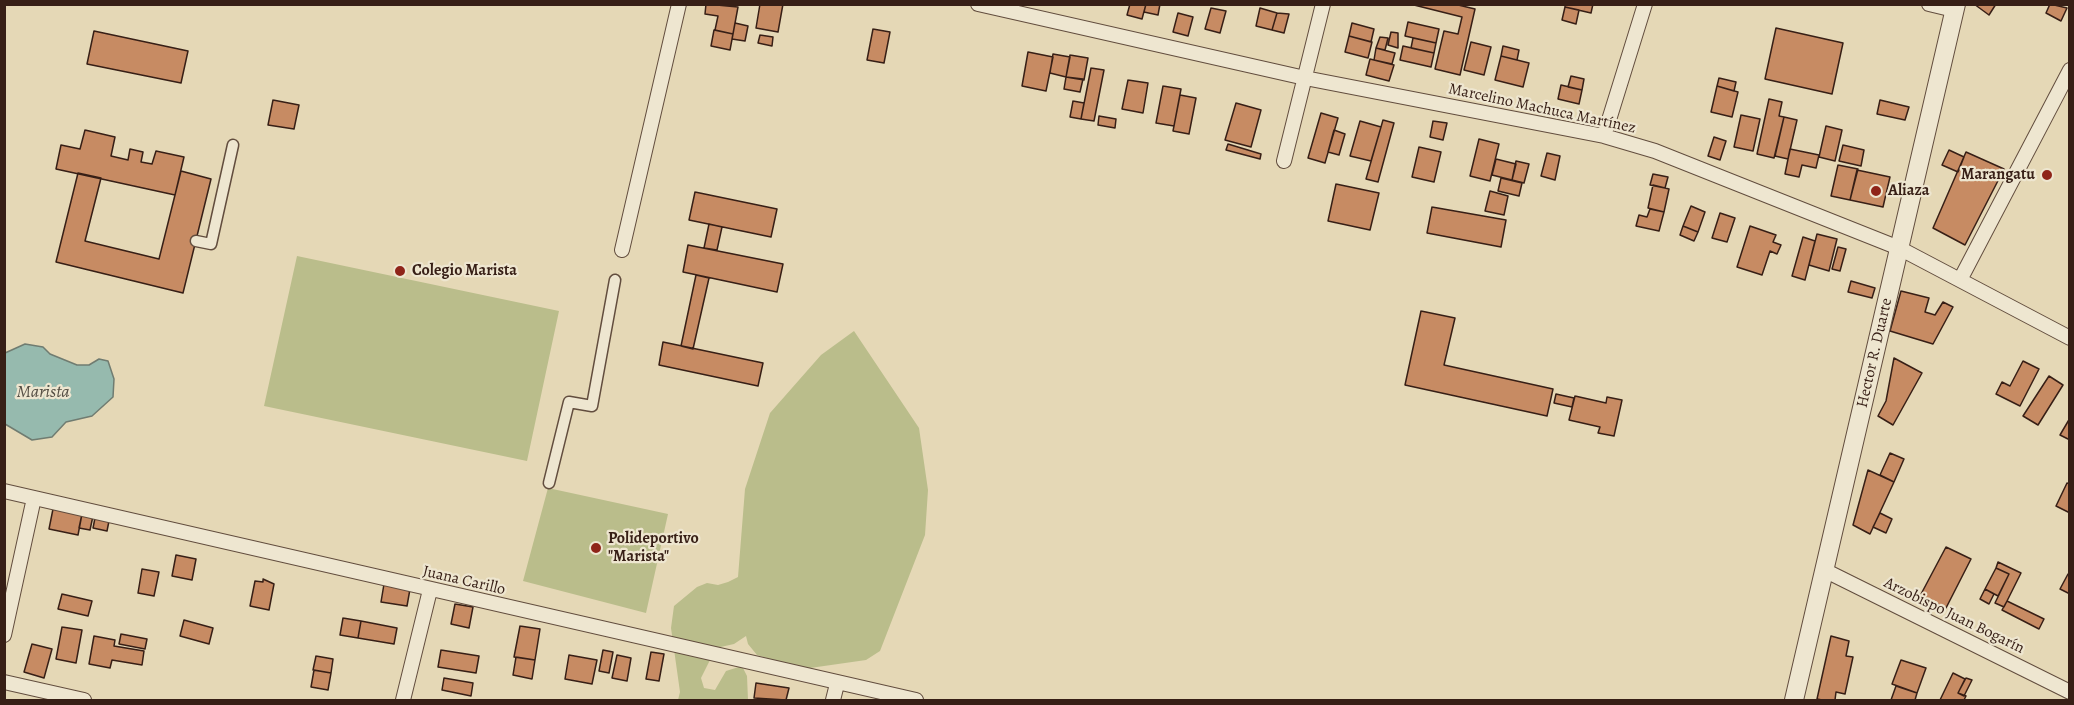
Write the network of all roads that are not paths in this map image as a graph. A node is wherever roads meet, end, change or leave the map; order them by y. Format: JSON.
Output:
{"nodes":[{"id":1,"x":679,"y":4,"type":"edge"},
{"id":2,"x":978,"y":4,"type":"edge"},
{"id":3,"x":1323,"y":4,"type":"edge"},
{"id":4,"x":1645,"y":4,"type":"edge"},
{"id":5,"x":1929,"y":4,"type":"edge"},
{"id":6,"x":1002,"y":7,"type":"edge"},
{"id":7,"x":1955,"y":7,"type":"edge"},
{"id":8,"x":2070,"y":70,"type":"edge"},
{"id":9,"x":1305,"y":78,"type":"junction"},
{"id":10,"x":1604,"y":136,"type":"junction"},
{"id":11,"x":233,"y":145,"type":"dead end"},
{"id":12,"x":1284,"y":161,"type":"dead end"},
{"id":13,"x":196,"y":242,"type":"dead end"},
{"id":14,"x":1899,"y":248,"type":"junction"},
{"id":15,"x":622,"y":250,"type":"dead end"},
{"id":16,"x":615,"y":280,"type":"dead end"},
{"id":17,"x":1960,"y":280,"type":"junction"},
{"id":18,"x":2070,"y":338,"type":"edge"},
{"id":19,"x":549,"y":483,"type":"dead end"},
{"id":20,"x":4,"y":491,"type":"edge"},
{"id":21,"x":34,"y":498,"type":"junction"},
{"id":22,"x":1824,"y":570,"type":"junction"},
{"id":23,"x":430,"y":590,"type":"junction"},
{"id":24,"x":4,"y":635,"type":"edge"},
{"id":25,"x":4,"y":682,"type":"edge"},
{"id":26,"x":837,"y":684,"type":"junction"},
{"id":27,"x":2070,"y":693,"type":"edge"},
{"id":28,"x":84,"y":700,"type":"edge"},
{"id":29,"x":403,"y":700,"type":"edge"},
{"id":30,"x":833,"y":700,"type":"edge"},
{"id":31,"x":916,"y":700,"type":"edge"},
{"id":32,"x":1794,"y":700,"type":"edge"},
{"id":33,"x":2066,"y":700,"type":"edge"}],
"edges":[{"from":1,"to":15,"type":"street"},
{"from":2,"to":6,"type":"street","name":"Marcelino Machuca Martínez"},
{"from":3,"to":9,"type":"street"},
{"from":4,"to":10,"type":"street"},
{"from":5,"to":7,"type":"street"},
{"from":6,"to":9,"type":"street","name":"Marcelino Machuca Martínez"},
{"from":7,"to":14,"type":"street","name":"Hector R. Duarte"},
{"from":8,"to":17,"type":"street"},
{"from":9,"to":10,"type":"street","name":"Marcelino Machuca Martínez"},
{"from":9,"to":12,"type":"street"},
{"from":10,"to":14,"type":"street","name":"Marcelino Machuca Martínez"},
{"from":11,"to":13,"type":"street"},
{"from":14,"to":17,"type":"street","name":"Marcelino Machuca Martínez"},
{"from":14,"to":22,"type":"street","name":"Hector R. Duarte"},
{"from":16,"to":19,"type":"street"},
{"from":17,"to":18,"type":"street","name":"Marcelino Machuca Martínez"},
{"from":20,"to":21,"type":"street","name":"Juana Carillo"},
{"from":21,"to":23,"type":"street","name":"Juana Carillo"},
{"from":21,"to":24,"type":"street"},
{"from":22,"to":27,"type":"street","name":"Arzobispo Juan Bogarín"},
{"from":22,"to":32,"type":"street","name":"Hector R. Duarte"},
{"from":23,"to":26,"type":"street","name":"Juana Carillo"},
{"from":23,"to":29,"type":"street"},
{"from":25,"to":28,"type":"street"},
{"from":26,"to":30,"type":"street"},
{"from":26,"to":31,"type":"street","name":"Juana Carillo"},
{"from":27,"to":33,"type":"street"}]}
